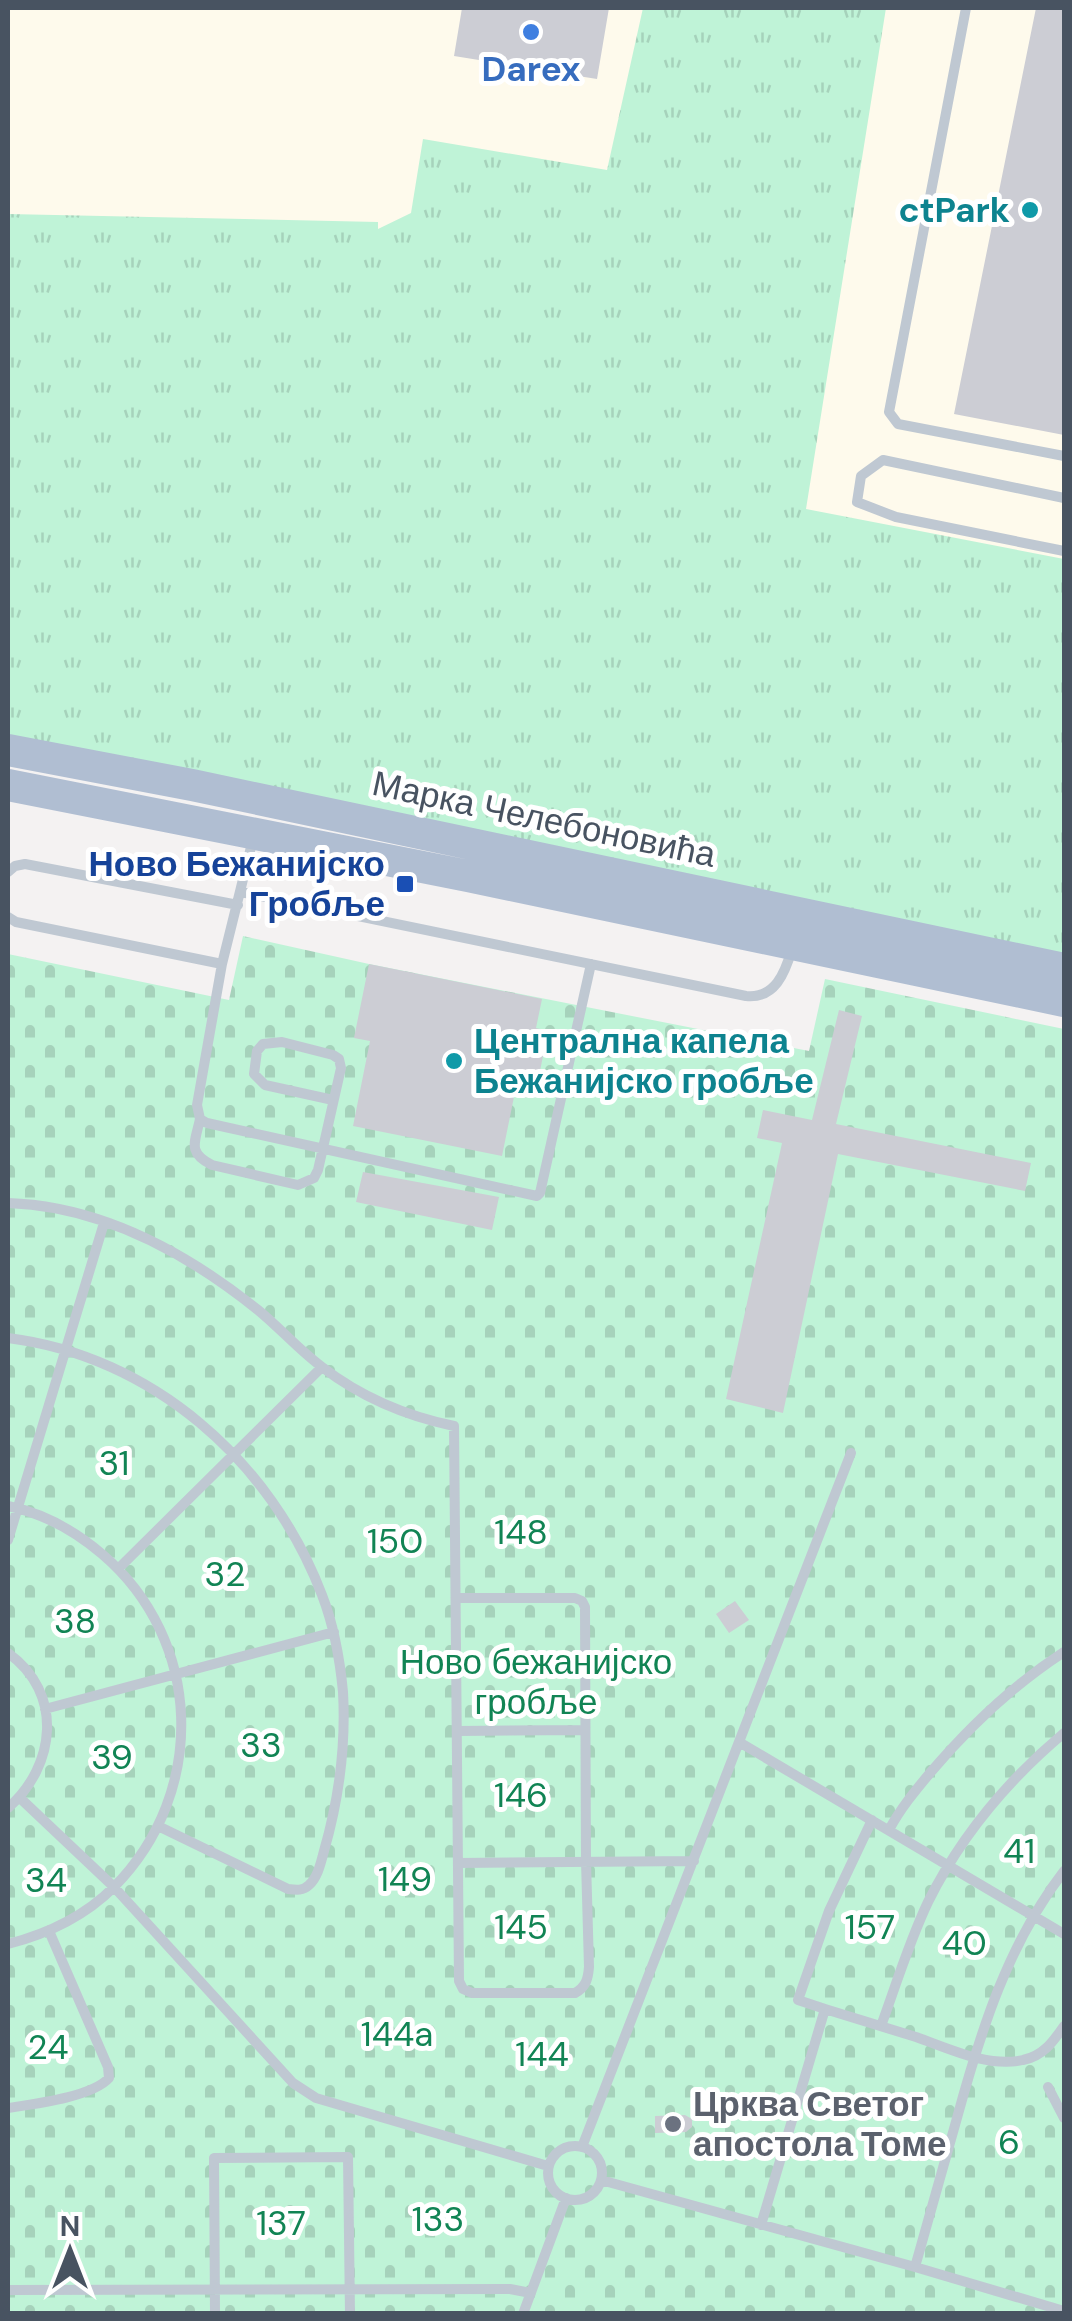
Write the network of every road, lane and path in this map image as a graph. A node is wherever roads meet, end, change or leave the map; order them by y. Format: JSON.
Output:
{"nodes":[{"id":1,"x":966,"y":8,"type":"edge"},
{"id":2,"x":1064,"y":456,"type":"edge"},
{"id":3,"x":1064,"y":498,"type":"edge"},
{"id":4,"x":1064,"y":552,"type":"edge"},
{"id":5,"x":8,"y":750,"type":"edge"},
{"id":6,"x":8,"y":785,"type":"edge"},
{"id":7,"x":262,"y":801,"type":"junction"},
{"id":8,"x":255,"y":834,"type":"junction"},
{"id":9,"x":8,"y":872,"type":"edge"},
{"id":10,"x":241,"y":892,"type":"junction"},
{"id":11,"x":238,"y":905,"type":"junction"},
{"id":12,"x":8,"y":919,"type":"edge"},
{"id":13,"x":796,"y":930,"type":"junction"},
{"id":14,"x":222,"y":964,"type":"junction"},
{"id":15,"x":591,"y":964,"type":"junction"},
{"id":16,"x":1064,"y":969,"type":"edge"},
{"id":17,"x":1064,"y":1001,"type":"edge"},
{"id":18,"x":333,"y":1100,"type":"junction"},
{"id":19,"x":200,"y":1119,"type":"junction"},
{"id":20,"x":322,"y":1149,"type":"junction"},
{"id":21,"x":8,"y":1203,"type":"edge"},
{"id":22,"x":104,"y":1222,"type":"junction"},
{"id":23,"x":8,"y":1338,"type":"edge"},
{"id":24,"x":65,"y":1350,"type":"junction"},
{"id":25,"x":322,"y":1368,"type":"junction"},
{"id":26,"x":851,"y":1453,"type":"dead end"},
{"id":27,"x":234,"y":1454,"type":"junction"},
{"id":28,"x":13,"y":1507,"type":"edge"},
{"id":29,"x":8,"y":1540,"type":"edge"},
{"id":30,"x":119,"y":1568,"type":"junction"},
{"id":31,"x":456,"y":1598,"type":"junction"},
{"id":32,"x":334,"y":1632,"type":"junction"},
{"id":33,"x":1064,"y":1652,"type":"edge"},
{"id":34,"x":8,"y":1653,"type":"edge"},
{"id":35,"x":176,"y":1673,"type":"junction"},
{"id":36,"x":45,"y":1709,"type":"junction"},
{"id":37,"x":458,"y":1730,"type":"junction"},
{"id":38,"x":585,"y":1730,"type":"junction"},
{"id":39,"x":1064,"y":1733,"type":"edge"},
{"id":40,"x":739,"y":1742,"type":"junction"},
{"id":41,"x":20,"y":1798,"type":"junction"},
{"id":42,"x":8,"y":1808,"type":"edge"},
{"id":43,"x":872,"y":1820,"type":"junction"},
{"id":44,"x":158,"y":1826,"type":"junction"},
{"id":45,"x":888,"y":1830,"type":"junction"},
{"id":46,"x":694,"y":1860,"type":"junction"},
{"id":47,"x":586,"y":1862,"type":"junction"},
{"id":48,"x":458,"y":1863,"type":"junction"},
{"id":49,"x":948,"y":1865,"type":"junction"},
{"id":50,"x":1064,"y":1871,"type":"edge"},
{"id":51,"x":114,"y":1887,"type":"junction"},
{"id":52,"x":1032,"y":1916,"type":"junction"},
{"id":53,"x":49,"y":1931,"type":"junction"},
{"id":54,"x":1064,"y":1934,"type":"edge"},
{"id":55,"x":8,"y":1944,"type":"edge"},
{"id":56,"x":825,"y":2009,"type":"junction"},
{"id":57,"x":881,"y":2026,"type":"junction"},
{"id":58,"x":1064,"y":2026,"type":"edge"},
{"id":59,"x":974,"y":2056,"type":"junction"},
{"id":60,"x":1048,"y":2088,"type":"dead end"},
{"id":61,"x":8,"y":2108,"type":"edge"},
{"id":62,"x":1064,"y":2118,"type":"edge"},
{"id":63,"x":582,"y":2147,"type":"junction"},
{"id":64,"x":548,"y":2166,"type":"junction"},
{"id":65,"x":601,"y":2180,"type":"junction"},
{"id":66,"x":566,"y":2198,"type":"junction"},
{"id":67,"x":761,"y":2225,"type":"junction"},
{"id":68,"x":915,"y":2267,"type":"junction"},
{"id":69,"x":215,"y":2288,"type":"junction"},
{"id":70,"x":350,"y":2288,"type":"junction"},
{"id":71,"x":8,"y":2290,"type":"edge"},
{"id":72,"x":530,"y":2293,"type":"junction"},
{"id":73,"x":1064,"y":2298,"type":"edge"},
{"id":74,"x":1047,"y":2306,"type":"junction"},
{"id":75,"x":1064,"y":2312,"type":"edge"},
{"id":76,"x":215,"y":2314,"type":"edge"},
{"id":77,"x":350,"y":2314,"type":"edge"},
{"id":78,"x":522,"y":2314,"type":"edge"}],
"edges":[{"from":1,"to":2,"type":"lane"},
{"from":3,"to":4,"type":"lane"},
{"from":5,"to":7,"type":"main road","name":"Марка Челебоновића"},
{"from":6,"to":8,"type":"main road","name":"Марка Челебоновића"},
{"from":7,"to":8,"type":"lane"},
{"from":7,"to":13,"type":"main road","name":"Марка Челебоновића"},
{"from":8,"to":10,"type":"lane"},
{"from":8,"to":13,"type":"main road","name":"Марка Челебоновића"},
{"from":9,"to":11,"type":"lane"},
{"from":10,"to":11,"type":"lane"},
{"from":10,"to":15,"type":"lane"},
{"from":11,"to":14,"type":"lane"},
{"from":12,"to":14,"type":"lane"},
{"from":13,"to":15,"type":"lane"},
{"from":13,"to":16,"type":"main road","name":"Марка Челебоновића"},
{"from":13,"to":17,"type":"main road","name":"Марка Челебоновића"},
{"from":14,"to":19,"type":"lane"},
{"from":15,"to":20,"type":"lane"},
{"from":18,"to":18,"type":"lane"},
{"from":18,"to":20,"type":"lane"},
{"from":19,"to":20,"type":"lane"},
{"from":19,"to":20,"type":"lane"},
{"from":21,"to":22,"type":"lane"},
{"from":22,"to":24,"type":"lane"},
{"from":22,"to":25,"type":"lane"},
{"from":23,"to":24,"type":"lane"},
{"from":24,"to":27,"type":"lane"},
{"from":24,"to":28,"type":"lane"},
{"from":25,"to":27,"type":"lane"},
{"from":25,"to":31,"type":"lane"},
{"from":26,"to":40,"type":"lane"},
{"from":27,"to":30,"type":"lane"},
{"from":27,"to":32,"type":"lane"},
{"from":28,"to":29,"type":"lane"},
{"from":28,"to":30,"type":"lane"},
{"from":30,"to":35,"type":"lane"},
{"from":31,"to":37,"type":"lane"},
{"from":31,"to":38,"type":"lane"},
{"from":32,"to":35,"type":"lane"},
{"from":32,"to":44,"type":"lane"},
{"from":33,"to":45,"type":"lane"},
{"from":34,"to":36,"type":"lane"},
{"from":35,"to":36,"type":"lane"},
{"from":35,"to":44,"type":"lane"},
{"from":36,"to":41,"type":"lane"},
{"from":37,"to":38,"type":"lane"},
{"from":37,"to":48,"type":"lane"},
{"from":38,"to":47,"type":"lane"},
{"from":39,"to":49,"type":"lane"},
{"from":40,"to":43,"type":"lane"},
{"from":40,"to":46,"type":"lane"},
{"from":41,"to":42,"type":"lane"},
{"from":41,"to":51,"type":"lane"},
{"from":43,"to":45,"type":"lane"},
{"from":43,"to":56,"type":"lane"},
{"from":44,"to":51,"type":"lane"},
{"from":45,"to":49,"type":"lane"},
{"from":46,"to":47,"type":"lane"},
{"from":46,"to":63,"type":"lane"},
{"from":47,"to":48,"type":"lane"},
{"from":47,"to":48,"type":"lane"},
{"from":49,"to":52,"type":"lane"},
{"from":49,"to":57,"type":"lane"},
{"from":50,"to":52,"type":"lane"},
{"from":51,"to":53,"type":"lane"},
{"from":51,"to":64,"type":"lane"},
{"from":52,"to":54,"type":"lane"},
{"from":52,"to":59,"type":"lane"},
{"from":53,"to":55,"type":"lane"},
{"from":53,"to":61,"type":"lane"},
{"from":56,"to":57,"type":"lane"},
{"from":56,"to":67,"type":"lane"},
{"from":57,"to":59,"type":"lane"},
{"from":58,"to":59,"type":"lane"},
{"from":59,"to":68,"type":"lane"},
{"from":60,"to":62,"type":"lane"},
{"from":63,"to":64,"type":"lane"},
{"from":63,"to":65,"type":"lane"},
{"from":64,"to":66,"type":"lane"},
{"from":65,"to":66,"type":"lane"},
{"from":65,"to":67,"type":"lane"},
{"from":66,"to":72,"type":"lane"},
{"from":67,"to":68,"type":"lane"},
{"from":68,"to":74,"type":"lane"},
{"from":69,"to":70,"type":"lane"},
{"from":69,"to":70,"type":"lane"},
{"from":69,"to":71,"type":"lane"},
{"from":69,"to":76,"type":"lane"},
{"from":70,"to":72,"type":"lane"},
{"from":70,"to":77,"type":"lane"},
{"from":72,"to":78,"type":"lane"},
{"from":73,"to":74,"type":"lane"},
{"from":74,"to":75,"type":"lane"}]}
